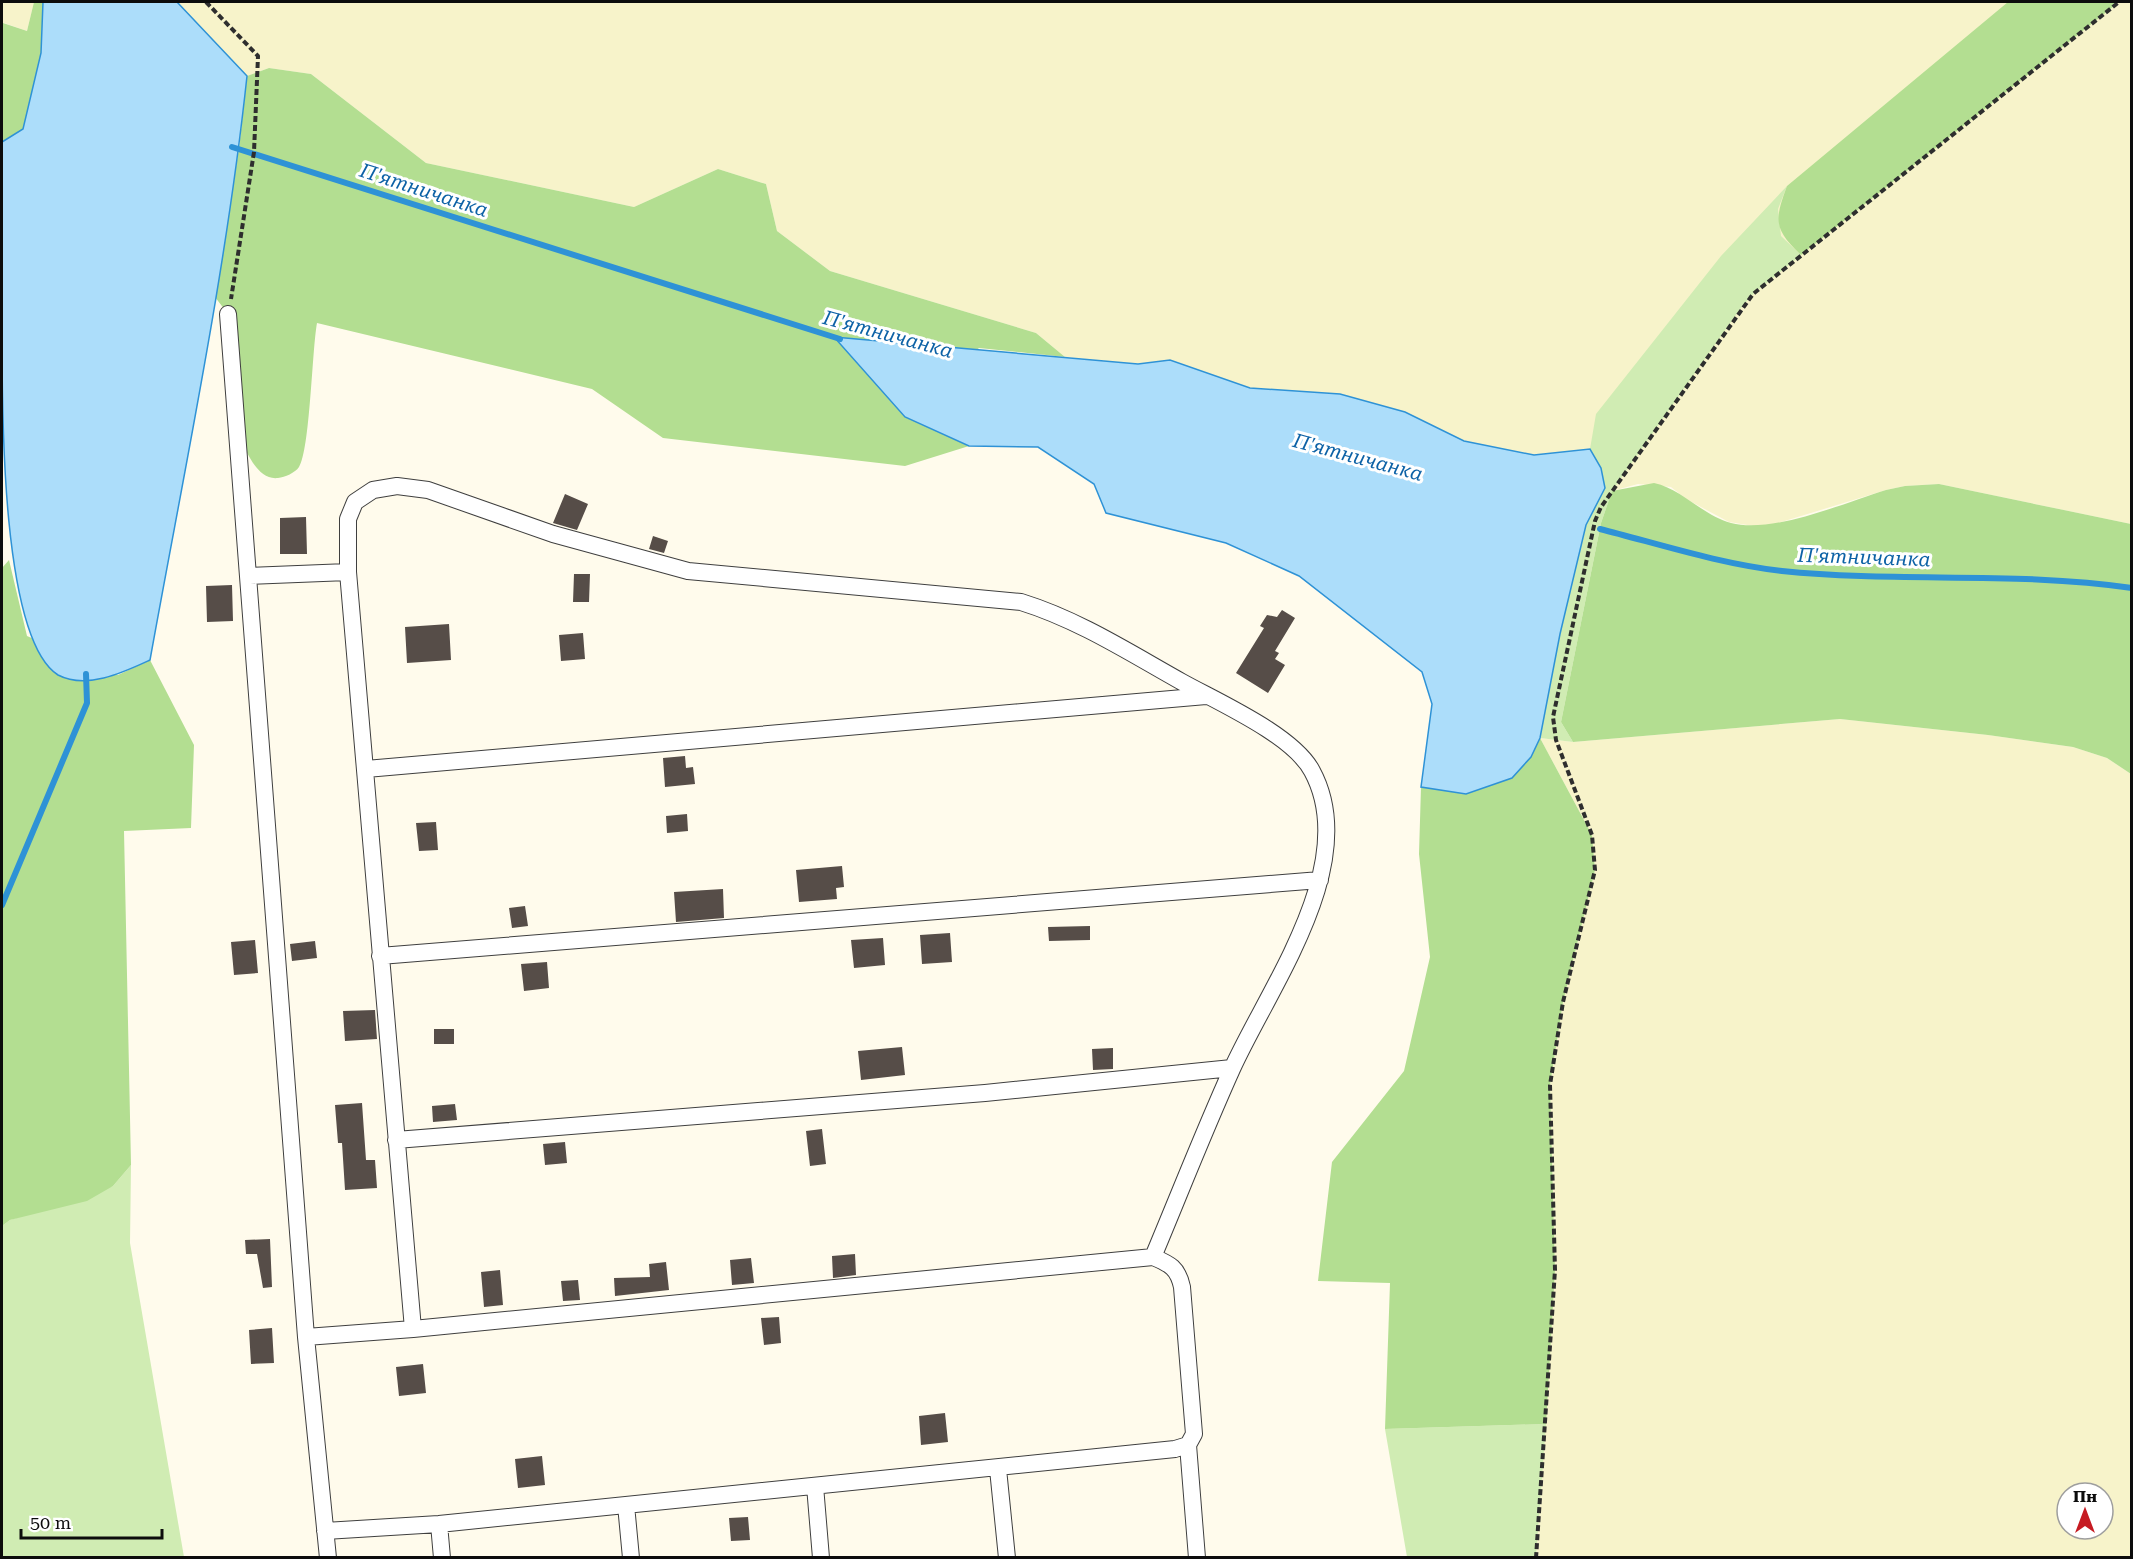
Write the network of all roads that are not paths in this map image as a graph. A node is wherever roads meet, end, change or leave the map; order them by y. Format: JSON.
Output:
{"nodes":[{"id":1,"x":228,"y":314,"type":"road end"},
{"id":2,"x":348,"y":572,"type":"junction"},
{"id":3,"x":250,"y":576,"type":"junction"},
{"id":4,"x":1206,"y":696,"type":"junction"},
{"id":5,"x":366,"y":769,"type":"junction"},
{"id":6,"x":1320,"y":880,"type":"junction"},
{"id":7,"x":380,"y":956,"type":"junction"},
{"id":8,"x":1232,"y":1068,"type":"junction"},
{"id":9,"x":396,"y":1140,"type":"junction"},
{"id":10,"x":1153,"y":1257,"type":"junction"},
{"id":11,"x":413,"y":1329,"type":"junction"},
{"id":12,"x":306,"y":1337,"type":"junction"},
{"id":13,"x":1188,"y":1445,"type":"junction"},
{"id":14,"x":998,"y":1469,"type":"junction"},
{"id":15,"x":815,"y":1486,"type":"junction"},
{"id":16,"x":626,"y":1505,"type":"junction"},
{"id":17,"x":439,"y":1524,"type":"junction"},
{"id":18,"x":325,"y":1531,"type":"junction"},
{"id":19,"x":328,"y":1557,"type":"edge"},
{"id":20,"x":442,"y":1557,"type":"edge"},
{"id":21,"x":631,"y":1557,"type":"edge"},
{"id":22,"x":821,"y":1557,"type":"edge"},
{"id":23,"x":1007,"y":1557,"type":"edge"},
{"id":24,"x":1197,"y":1557,"type":"edge"}],
"edges":[{"from":1,"to":3,"type":"street"},
{"from":2,"to":3,"type":"street"},
{"from":2,"to":4,"type":"street"},
{"from":2,"to":5,"type":"street"},
{"from":3,"to":12,"type":"street"},
{"from":4,"to":5,"type":"street"},
{"from":4,"to":6,"type":"street"},
{"from":5,"to":7,"type":"street"},
{"from":6,"to":7,"type":"street"},
{"from":6,"to":8,"type":"street"},
{"from":7,"to":9,"type":"street"},
{"from":8,"to":9,"type":"street"},
{"from":8,"to":10,"type":"street"},
{"from":9,"to":11,"type":"street"},
{"from":10,"to":11,"type":"street"},
{"from":10,"to":13,"type":"street"},
{"from":11,"to":12,"type":"street"},
{"from":12,"to":18,"type":"street"},
{"from":13,"to":14,"type":"street"},
{"from":13,"to":24,"type":"street"},
{"from":14,"to":15,"type":"street"},
{"from":14,"to":23,"type":"street"},
{"from":15,"to":16,"type":"street"},
{"from":15,"to":22,"type":"street"},
{"from":16,"to":17,"type":"street"},
{"from":16,"to":21,"type":"street"},
{"from":17,"to":18,"type":"street"},
{"from":17,"to":20,"type":"street"},
{"from":18,"to":19,"type":"street"}]}
